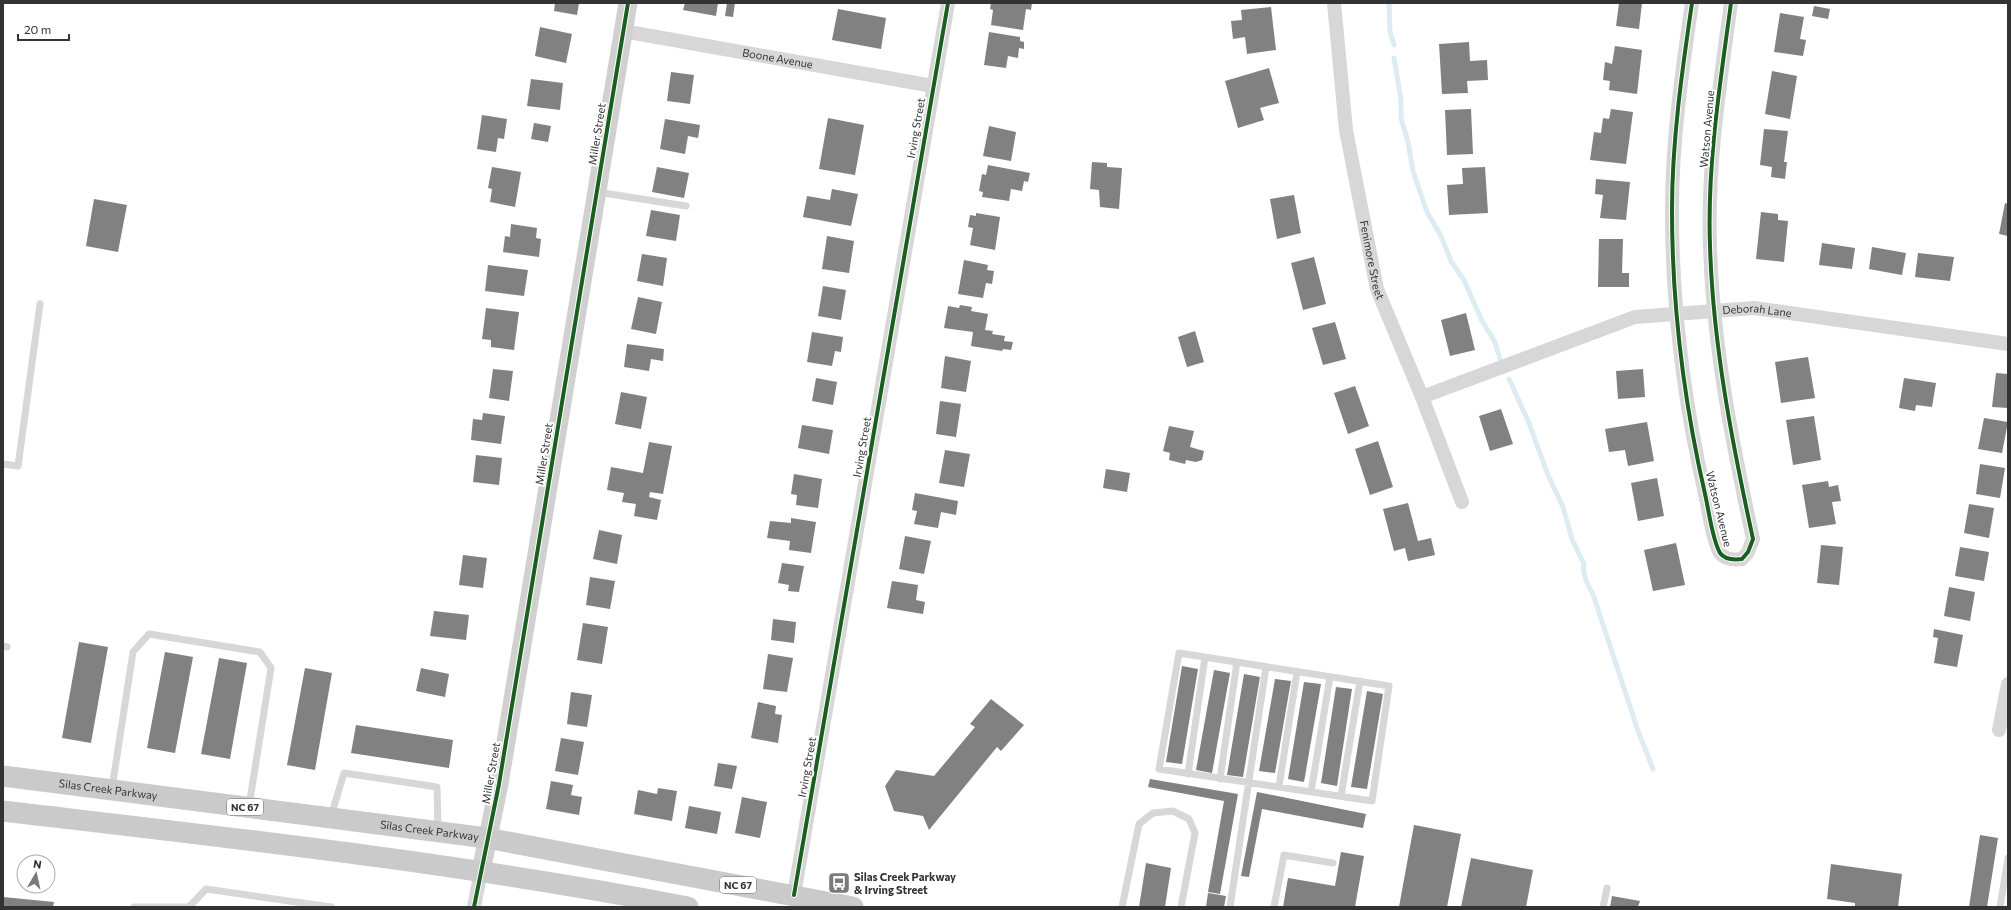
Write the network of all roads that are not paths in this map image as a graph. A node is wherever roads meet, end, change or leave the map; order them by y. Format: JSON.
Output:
{"nodes":[{"id":1,"x":628,"y":3,"type":"edge"},
{"id":2,"x":948,"y":3,"type":"edge"},
{"id":3,"x":1334,"y":3,"type":"edge"},
{"id":4,"x":1692,"y":3,"type":"edge"},
{"id":5,"x":1732,"y":3,"type":"edge"},
{"id":6,"x":623,"y":31,"type":"junction"},
{"id":7,"x":933,"y":86,"type":"junction"},
{"id":8,"x":596,"y":192,"type":"junction"},
{"id":9,"x":686,"y":206,"type":"dead end"},
{"id":10,"x":40,"y":304,"type":"dead end"},
{"id":11,"x":1714,"y":310,"type":"junction"},
{"id":12,"x":1676,"y":314,"type":"junction"},
{"id":13,"x":2008,"y":344,"type":"edge"},
{"id":14,"x":1422,"y":397,"type":"junction"},
{"id":15,"x":3,"y":464,"type":"edge"},
{"id":16,"x":1462,"y":502,"type":"dead end"},
{"id":17,"x":1205,"y":657,"type":"junction"},
{"id":18,"x":1237,"y":662,"type":"junction"},
{"id":19,"x":1266,"y":667,"type":"junction"},
{"id":20,"x":1297,"y":672,"type":"junction"},
{"id":21,"x":1330,"y":677,"type":"junction"},
{"id":22,"x":1360,"y":681,"type":"junction"},
{"id":23,"x":2008,"y":684,"type":"edge"},
{"id":24,"x":1999,"y":730,"type":"dead end"},
{"id":25,"x":1188,"y":774,"type":"junction"},
{"id":26,"x":3,"y":776,"type":"edge"},
{"id":27,"x":1220,"y":779,"type":"junction"},
{"id":28,"x":1250,"y":782,"type":"junction"},
{"id":29,"x":1279,"y":786,"type":"junction"},
{"id":30,"x":112,"y":790,"type":"junction"},
{"id":31,"x":1311,"y":792,"type":"junction"},
{"id":32,"x":1341,"y":796,"type":"junction"},
{"id":33,"x":248,"y":808,"type":"junction"},
{"id":34,"x":3,"y":811,"type":"edge"},
{"id":35,"x":330,"y":818,"type":"junction"},
{"id":36,"x":438,"y":832,"type":"junction"},
{"id":37,"x":487,"y":838,"type":"junction"},
{"id":38,"x":2008,"y":858,"type":"edge"},
{"id":39,"x":1333,"y":864,"type":"dead end"},
{"id":40,"x":480,"y":871,"type":"junction"},
{"id":41,"x":1607,"y":888,"type":"dead end"},
{"id":42,"x":794,"y":895,"type":"junction"},
{"id":43,"x":134,"y":907,"type":"edge"},
{"id":44,"x":189,"y":907,"type":"edge"},
{"id":45,"x":331,"y":907,"type":"edge"},
{"id":46,"x":474,"y":907,"type":"edge"},
{"id":47,"x":688,"y":907,"type":"edge"},
{"id":48,"x":853,"y":907,"type":"edge"},
{"id":49,"x":1122,"y":907,"type":"edge"},
{"id":50,"x":1182,"y":907,"type":"edge"},
{"id":51,"x":1230,"y":907,"type":"edge"},
{"id":52,"x":1274,"y":907,"type":"edge"},
{"id":53,"x":1603,"y":907,"type":"edge"},
{"id":54,"x":2000,"y":907,"type":"edge"}],
"edges":[{"from":1,"to":6,"type":"main road","name":"Miller Street"},
{"from":2,"to":7,"type":"street","name":"Irving Street"},
{"from":3,"to":14,"type":"street","name":"Fenimore Street"},
{"from":4,"to":12,"type":"street","name":"Watson Avenue"},
{"from":5,"to":11,"type":"street","name":"Watson Avenue"},
{"from":6,"to":7,"type":"street","name":"Boone Avenue"},
{"from":6,"to":8,"type":"main road","name":"Miller Street"},
{"from":7,"to":42,"type":"street","name":"Irving Street"},
{"from":8,"to":9,"type":"lane"},
{"from":8,"to":37,"type":"main road","name":"Miller Street"},
{"from":10,"to":15,"type":"lane"},
{"from":11,"to":12,"type":"street","name":"Deborah Lane"},
{"from":11,"to":12,"type":"street","name":"Watson Avenue"},
{"from":11,"to":13,"type":"street","name":"Deborah Lane"},
{"from":12,"to":14,"type":"street","name":"Deborah Lane"},
{"from":14,"to":16,"type":"street","name":"Fenimore Street"},
{"from":17,"to":18,"type":"lane"},
{"from":17,"to":25,"type":"lane"},
{"from":17,"to":25,"type":"lane"},
{"from":18,"to":19,"type":"lane"},
{"from":18,"to":27,"type":"lane"},
{"from":19,"to":20,"type":"lane"},
{"from":19,"to":28,"type":"lane"},
{"from":20,"to":21,"type":"lane"},
{"from":20,"to":29,"type":"lane"},
{"from":21,"to":22,"type":"lane"},
{"from":21,"to":31,"type":"lane"},
{"from":22,"to":32,"type":"lane"},
{"from":22,"to":32,"type":"lane"},
{"from":23,"to":24,"type":"street"},
{"from":25,"to":27,"type":"lane"},
{"from":26,"to":30,"type":"main road","name":"Silas Creek Parkway","number":"NC 67"},
{"from":27,"to":28,"type":"lane"},
{"from":28,"to":29,"type":"lane"},
{"from":28,"to":51,"type":"lane"},
{"from":29,"to":31,"type":"lane"},
{"from":30,"to":33,"type":"main road","name":"Silas Creek Parkway","number":"NC 67"},
{"from":30,"to":33,"type":"lane"},
{"from":31,"to":32,"type":"lane"},
{"from":33,"to":35,"type":"main road","name":"Silas Creek Parkway","number":"NC 67"},
{"from":34,"to":40,"type":"main road"},
{"from":35,"to":36,"type":"main road","name":"Silas Creek Parkway","number":"NC 67"},
{"from":35,"to":36,"type":"lane"},
{"from":36,"to":37,"type":"main road","name":"Silas Creek Parkway","number":"NC 67"},
{"from":37,"to":40,"type":"main road","name":"Miller Street"},
{"from":37,"to":42,"type":"main road","name":"Silas Creek Parkway","number":"NC 67"},
{"from":38,"to":54,"type":"lane"},
{"from":39,"to":52,"type":"lane"},
{"from":40,"to":46,"type":"street","name":"Miller Street"},
{"from":40,"to":47,"type":"main road"},
{"from":41,"to":53,"type":"lane"},
{"from":42,"to":48,"type":"main road","name":"Silas Creek Parkway","number":"NC 67"},
{"from":43,"to":44,"type":"lane"},
{"from":44,"to":45,"type":"lane"},
{"from":49,"to":50,"type":"lane"}]}
